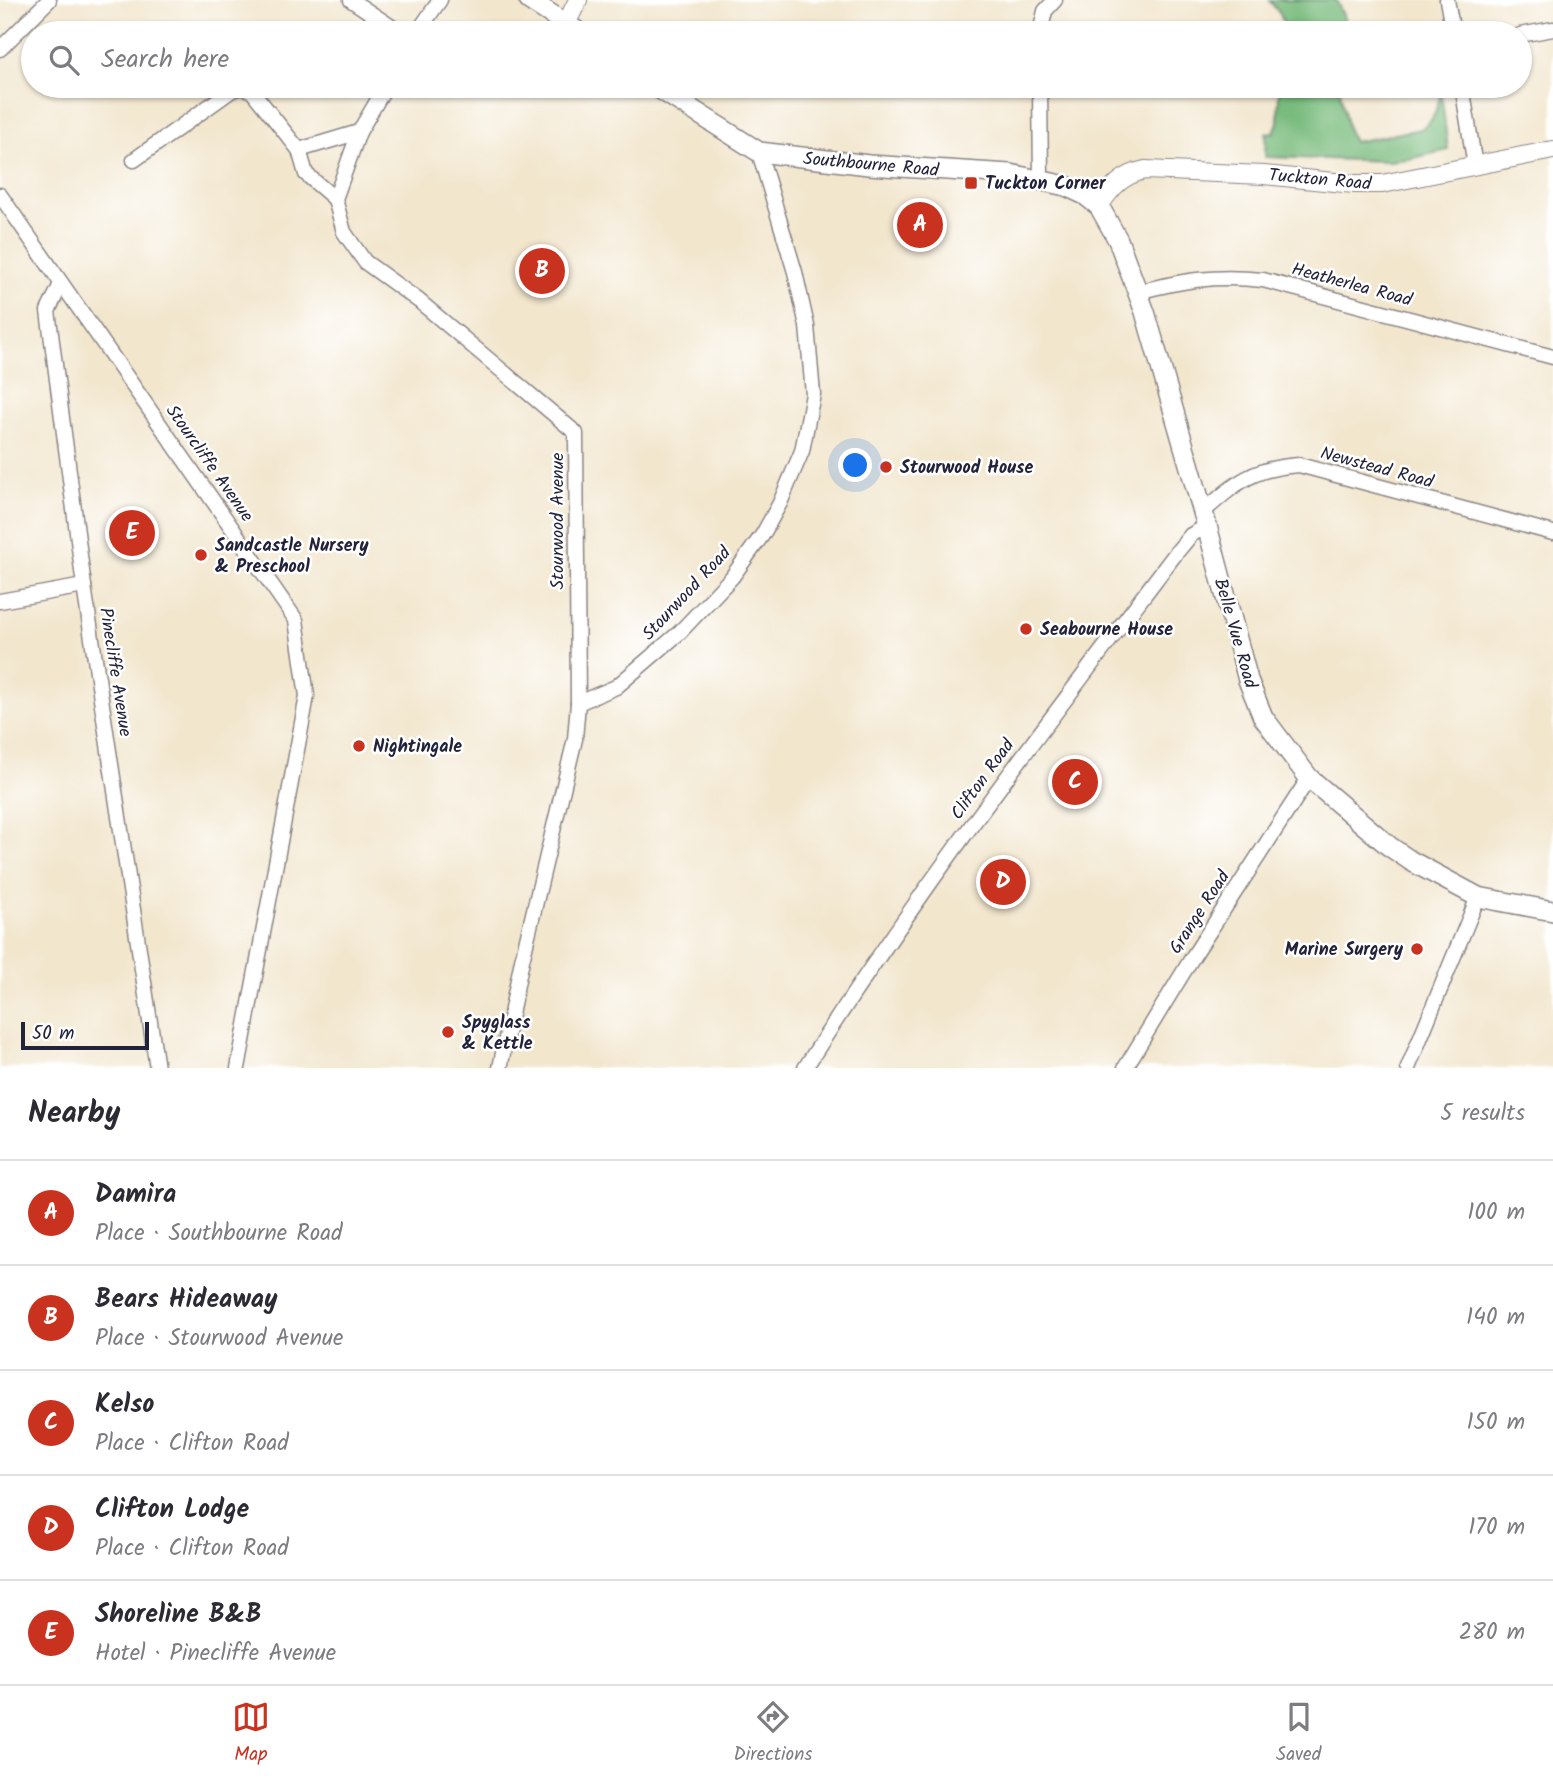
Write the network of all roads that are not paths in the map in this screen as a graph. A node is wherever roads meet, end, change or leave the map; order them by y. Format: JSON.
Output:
{"nodes":[{"id":1,"x":49,"y":0,"type":"edge"},
{"id":2,"x":351,"y":0,"type":"edge"},
{"id":3,"x":440,"y":0,"type":"edge"},
{"id":4,"x":528,"y":0,"type":"edge"},
{"id":5,"x":578,"y":0,"type":"edge"},
{"id":6,"x":1055,"y":0,"type":"edge"},
{"id":7,"x":1447,"y":0,"type":"edge"},
{"id":8,"x":28,"y":21,"type":"edge"},
{"id":9,"x":383,"y":21,"type":"edge"},
{"id":10,"x":425,"y":21,"type":"edge"},
{"id":11,"x":562,"y":21,"type":"edge"},
{"id":12,"x":574,"y":21,"type":"edge"},
{"id":13,"x":1043,"y":21,"type":"edge"},
{"id":14,"x":1451,"y":21,"type":"edge"},
{"id":15,"x":21,"y":27,"type":"edge"},
{"id":16,"x":1553,"y":29,"type":"edge"},
{"id":17,"x":1532,"y":33,"type":"edge"},
{"id":18,"x":0,"y":48,"type":"edge"},
{"id":19,"x":221,"y":98,"type":"edge"},
{"id":20,"x":258,"y":98,"type":"edge"},
{"id":21,"x":379,"y":98,"type":"edge"},
{"id":22,"x":674,"y":98,"type":"edge"},
{"id":23,"x":1040,"y":98,"type":"edge"},
{"id":24,"x":1464,"y":98,"type":"edge"},
{"id":25,"x":359,"y":132,"type":"junction"},
{"id":26,"x":299,"y":150,"type":"junction"},
{"id":27,"x":1553,"y":150,"type":"edge"},
{"id":28,"x":759,"y":152,"type":"junction"},
{"id":29,"x":134,"y":160,"type":"dead end"},
{"id":30,"x":1475,"y":166,"type":"junction"},
{"id":31,"x":1041,"y":179,"type":"junction"},
{"id":32,"x":0,"y":195,"type":"edge"},
{"id":33,"x":335,"y":199,"type":"junction"},
{"id":34,"x":1099,"y":206,"type":"junction"},
{"id":35,"x":61,"y":284,"type":"junction"},
{"id":36,"x":1138,"y":292,"type":"junction"},
{"id":37,"x":1553,"y":357,"type":"edge"},
{"id":38,"x":1205,"y":519,"type":"junction"},
{"id":39,"x":1553,"y":533,"type":"edge"},
{"id":40,"x":83,"y":586,"type":"junction"},
{"id":41,"x":0,"y":601,"type":"edge"},
{"id":42,"x":578,"y":703,"type":"junction"},
{"id":43,"x":1309,"y":778,"type":"junction"},
{"id":44,"x":1478,"y":897,"type":"junction"},
{"id":45,"x":1553,"y":911,"type":"edge"},
{"id":46,"x":158,"y":1068,"type":"edge"},
{"id":47,"x":238,"y":1068,"type":"edge"},
{"id":48,"x":500,"y":1068,"type":"edge"},
{"id":49,"x":805,"y":1068,"type":"edge"},
{"id":50,"x":1125,"y":1068,"type":"edge"},
{"id":51,"x":1408,"y":1068,"type":"edge"}],
"edges":[{"from":1,"to":8,"type":"street"},
{"from":2,"to":9,"type":"street"},
{"from":3,"to":10,"type":"street"},
{"from":4,"to":11,"type":"main road"},
{"from":5,"to":12,"type":"street"},
{"from":6,"to":13,"type":"street"},
{"from":7,"to":14,"type":"street"},
{"from":15,"to":18,"type":"street"},
{"from":16,"to":17,"type":"street"},
{"from":19,"to":29,"type":"street"},
{"from":20,"to":26,"type":"street"},
{"from":21,"to":25,"type":"street"},
{"from":22,"to":28,"type":"main road","name":"Southbourne Road"},
{"from":23,"to":31,"type":"street"},
{"from":24,"to":30,"type":"street"},
{"from":25,"to":26,"type":"street"},
{"from":25,"to":33,"type":"street"},
{"from":26,"to":33,"type":"street"},
{"from":27,"to":30,"type":"street","name":"Tuckton Road"},
{"from":28,"to":31,"type":"main road","name":"Southbourne Road"},
{"from":28,"to":42,"type":"street","name":"Stourwood Road"},
{"from":30,"to":34,"type":"street","name":"Tuckton Road"},
{"from":31,"to":34,"type":"main road","name":"Southbourne Road"},
{"from":32,"to":35,"type":"street","name":"Stourcliffe Avenue"},
{"from":33,"to":42,"type":"street","name":"Stourwood Avenue"},
{"from":34,"to":36,"type":"main road","name":"Belle Vue Road"},
{"from":35,"to":40,"type":"street","name":"Pinecliffe Avenue"},
{"from":35,"to":47,"type":"street","name":"Stourcliffe Avenue"},
{"from":36,"to":37,"type":"street","name":"Heatherlea Road"},
{"from":36,"to":38,"type":"main road","name":"Belle Vue Road"},
{"from":38,"to":39,"type":"street","name":"Newstead Road"},
{"from":38,"to":43,"type":"main road","name":"Belle Vue Road"},
{"from":38,"to":49,"type":"street","name":"Clifton Road"},
{"from":40,"to":41,"type":"street"},
{"from":40,"to":46,"type":"street","name":"Pinecliffe Avenue"},
{"from":42,"to":48,"type":"street","name":"Stourwood Avenue"},
{"from":43,"to":44,"type":"main road","name":"Belle Vue Road"},
{"from":43,"to":50,"type":"street","name":"Grange Road"},
{"from":44,"to":45,"type":"main road","name":"Belle Vue Road"},
{"from":44,"to":51,"type":"street"}]}
